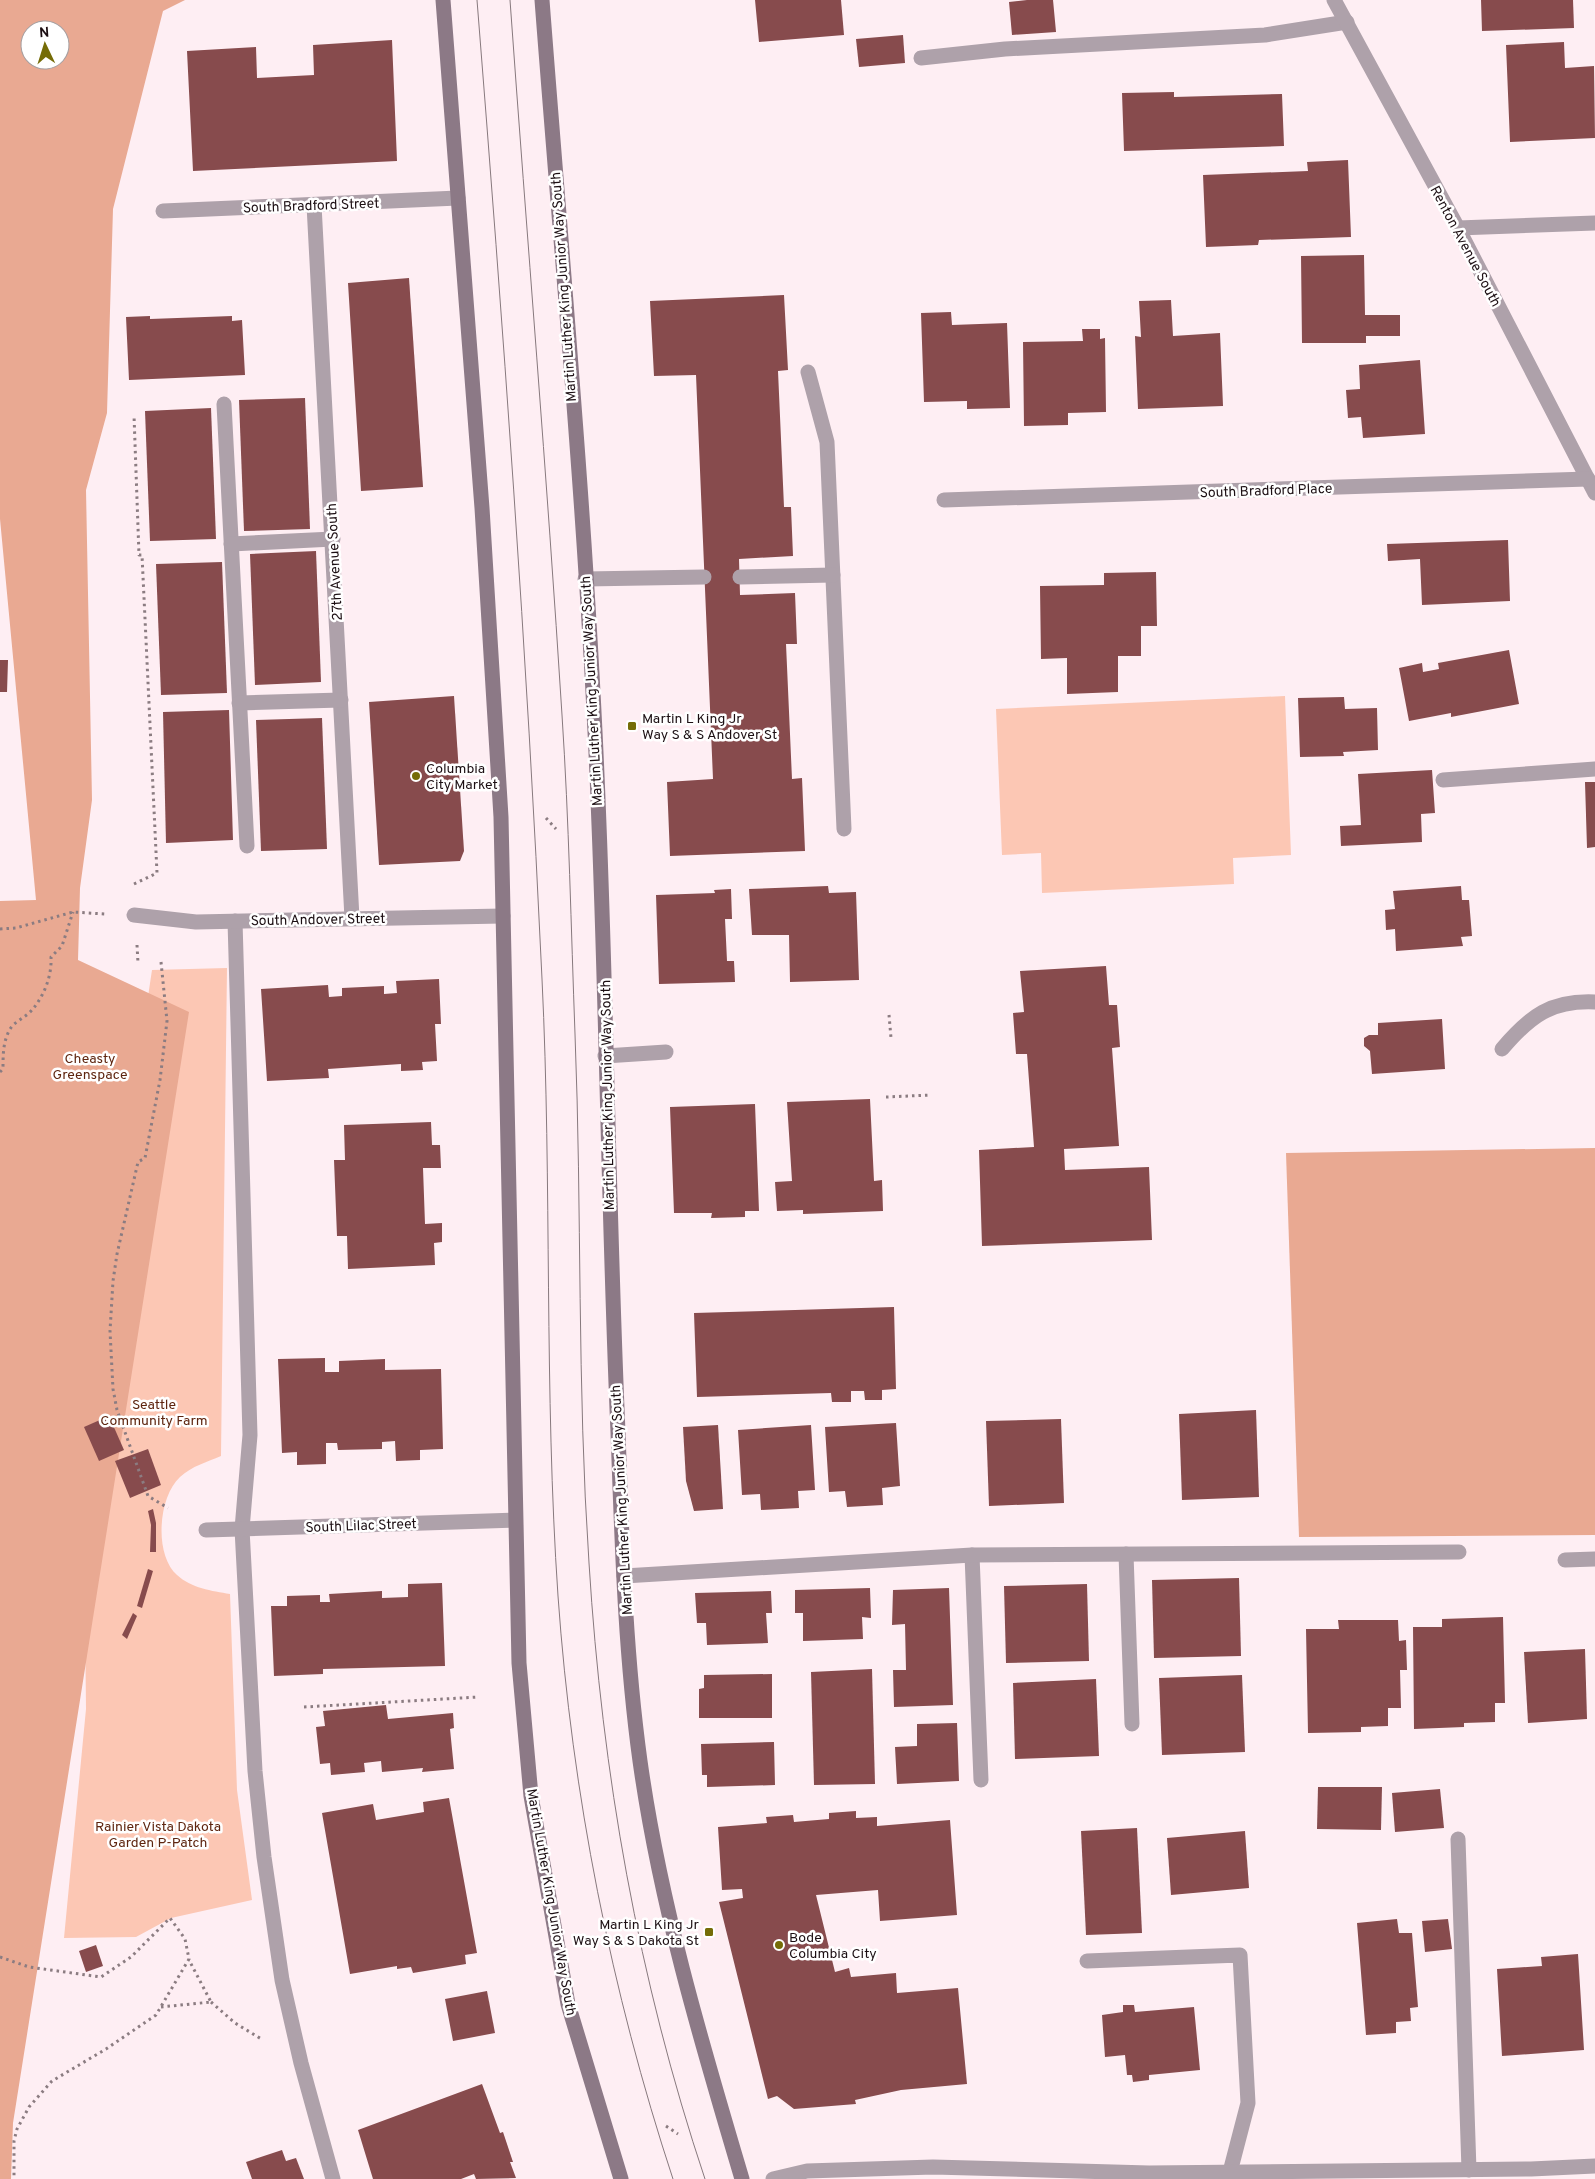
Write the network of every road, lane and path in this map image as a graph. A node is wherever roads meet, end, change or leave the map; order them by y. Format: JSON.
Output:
{"nodes":[{"id":1,"x":443,"y":0,"type":"edge"},
{"id":2,"x":542,"y":0,"type":"edge"},
{"id":3,"x":1334,"y":0,"type":"edge"},
{"id":4,"x":1346,"y":22,"type":"junction"},
{"id":5,"x":921,"y":58,"type":"dead end"},
{"id":6,"x":458,"y":198,"type":"junction"},
{"id":7,"x":314,"y":205,"type":"junction"},
{"id":8,"x":163,"y":210,"type":"dead end"},
{"id":9,"x":1595,"y":223,"type":"edge"},
{"id":10,"x":1458,"y":228,"type":"junction"},
{"id":11,"x":808,"y":372,"type":"dead end"},
{"id":12,"x":224,"y":404,"type":"dead end"},
{"id":13,"x":134,"y":415,"type":"dead end"},
{"id":14,"x":1588,"y":479,"type":"junction"},
{"id":15,"x":1595,"y":493,"type":"edge"},
{"id":16,"x":944,"y":500,"type":"dead end"},
{"id":17,"x":332,"y":539,"type":"junction"},
{"id":18,"x":231,"y":544,"type":"junction"},
{"id":19,"x":833,"y":575,"type":"junction"},
{"id":20,"x":704,"y":577,"type":"dead end"},
{"id":21,"x":740,"y":577,"type":"dead end"},
{"id":22,"x":585,"y":579,"type":"junction"},
{"id":23,"x":341,"y":700,"type":"junction"},
{"id":24,"x":239,"y":703,"type":"junction"},
{"id":25,"x":1595,"y":769,"type":"edge"},
{"id":26,"x":1443,"y":780,"type":"dead end"},
{"id":27,"x":546,"y":818,"type":"dead end"},
{"id":28,"x":556,"y":829,"type":"dead end"},
{"id":29,"x":844,"y":829,"type":"dead end"},
{"id":30,"x":247,"y":846,"type":"dead end"},
{"id":31,"x":127,"y":887,"type":"dead end"},
{"id":32,"x":73,"y":912,"type":"junction"},
{"id":33,"x":134,"y":915,"type":"joint"},
{"id":34,"x":503,"y":916,"type":"junction"},
{"id":35,"x":352,"y":918,"type":"junction"},
{"id":36,"x":235,"y":921,"type":"junction"},
{"id":37,"x":0,"y":929,"type":"edge"},
{"id":38,"x":161,"y":962,"type":"dead end"},
{"id":39,"x":1595,"y":1002,"type":"edge"},
{"id":40,"x":889,"y":1015,"type":"dead end"},
{"id":41,"x":891,"y":1038,"type":"dead end"},
{"id":42,"x":1502,"y":1049,"type":"dead end"},
{"id":43,"x":666,"y":1052,"type":"dead end"},
{"id":44,"x":605,"y":1056,"type":"junction"},
{"id":45,"x":0,"y":1072,"type":"edge"},
{"id":46,"x":931,"y":1095,"type":"dead end"},
{"id":47,"x":886,"y":1097,"type":"dead end"},
{"id":48,"x":168,"y":1508,"type":"dead end"},
{"id":49,"x":515,"y":1520,"type":"junction"},
{"id":50,"x":242,"y":1529,"type":"junction"},
{"id":51,"x":206,"y":1530,"type":"dead end"},
{"id":52,"x":1459,"y":1552,"type":"dead end"},
{"id":53,"x":1126,"y":1554,"type":"junction"},
{"id":54,"x":972,"y":1555,"type":"junction"},
{"id":55,"x":1595,"y":1559,"type":"edge"},
{"id":56,"x":1565,"y":1560,"type":"dead end"},
{"id":57,"x":624,"y":1576,"type":"junction"},
{"id":58,"x":479,"y":1697,"type":"dead end"},
{"id":59,"x":304,"y":1707,"type":"dead end"},
{"id":60,"x":1132,"y":1724,"type":"dead end"},
{"id":61,"x":981,"y":1780,"type":"dead end"},
{"id":62,"x":1458,"y":1839,"type":"dead end"},
{"id":63,"x":0,"y":1957,"type":"edge"},
{"id":64,"x":189,"y":1959,"type":"junction"},
{"id":65,"x":1087,"y":1961,"type":"dead end"},
{"id":66,"x":212,"y":2002,"type":"junction"},
{"id":67,"x":160,"y":2007,"type":"junction"},
{"id":68,"x":270,"y":2044,"type":"dead end"},
{"id":69,"x":666,"y":2126,"type":"dead end"},
{"id":70,"x":678,"y":2134,"type":"dead end"},
{"id":71,"x":1595,"y":2166,"type":"edge"},
{"id":72,"x":1469,"y":2170,"type":"junction"},
{"id":73,"x":1230,"y":2172,"type":"junction"},
{"id":74,"x":1151,"y":2176,"type":"edge"},
{"id":75,"x":14,"y":2179,"type":"edge"},
{"id":76,"x":333,"y":2179,"type":"edge"},
{"id":77,"x":621,"y":2179,"type":"edge"},
{"id":78,"x":742,"y":2179,"type":"edge"},
{"id":79,"x":773,"y":2179,"type":"edge"}],
"edges":[{"from":1,"to":6,"type":"main road","name":"Martin Luther King Junior Way South"},
{"from":2,"to":22,"type":"main road","name":"Martin Luther King Junior Way South"},
{"from":3,"to":4,"type":"street","name":"Renton Avenue South"},
{"from":4,"to":5,"type":"street"},
{"from":4,"to":10,"type":"street","name":"Renton Avenue South"},
{"from":6,"to":7,"type":"street","name":"South Bradford Street"},
{"from":6,"to":34,"type":"main road","name":"Martin Luther King Junior Way South"},
{"from":7,"to":8,"type":"street","name":"South Bradford Street"},
{"from":7,"to":17,"type":"street","name":"27th Avenue South"},
{"from":9,"to":10,"type":"street"},
{"from":10,"to":14,"type":"street","name":"Renton Avenue South"},
{"from":11,"to":19,"type":"street"},
{"from":12,"to":18,"type":"street"},
{"from":13,"to":31,"type":"path"},
{"from":14,"to":15,"type":"street","name":"Renton Avenue South"},
{"from":14,"to":16,"type":"street","name":"South Bradford Place"},
{"from":17,"to":18,"type":"street"},
{"from":17,"to":23,"type":"street","name":"27th Avenue South"},
{"from":18,"to":24,"type":"street"},
{"from":19,"to":21,"type":"street"},
{"from":19,"to":29,"type":"street"},
{"from":20,"to":22,"type":"street"},
{"from":22,"to":44,"type":"main road","name":"Martin Luther King Junior Way South"},
{"from":23,"to":24,"type":"street"},
{"from":23,"to":35,"type":"street","name":"27th Avenue South"},
{"from":24,"to":30,"type":"street"},
{"from":25,"to":26,"type":"street"},
{"from":27,"to":28,"type":"path"},
{"from":32,"to":33,"type":"path"},
{"from":32,"to":37,"type":"path"},
{"from":32,"to":45,"type":"path"},
{"from":33,"to":36,"type":"street","name":"South Andover Street"},
{"from":34,"to":35,"type":"street","name":"South Andover Street"},
{"from":34,"to":49,"type":"main road","name":"Martin Luther King Junior Way South"},
{"from":35,"to":36,"type":"street","name":"South Andover Street"},
{"from":36,"to":50,"type":"street"},
{"from":38,"to":48,"type":"path"},
{"from":39,"to":42,"type":"street"},
{"from":40,"to":41,"type":"path"},
{"from":43,"to":44,"type":"street"},
{"from":44,"to":57,"type":"main road","name":"Martin Luther King Junior Way South"},
{"from":46,"to":47,"type":"path"},
{"from":49,"to":50,"type":"street","name":"South Lilac Street"},
{"from":49,"to":77,"type":"main road","name":"Martin Luther King Junior Way South"},
{"from":50,"to":51,"type":"street","name":"South Lilac Street"},
{"from":50,"to":76,"type":"street"},
{"from":52,"to":53,"type":"street"},
{"from":53,"to":54,"type":"street"},
{"from":53,"to":60,"type":"street"},
{"from":54,"to":57,"type":"street"},
{"from":54,"to":61,"type":"street"},
{"from":55,"to":56,"type":"street"},
{"from":57,"to":78,"type":"main road","name":"Martin Luther King Junior Way South"},
{"from":58,"to":59,"type":"path"},
{"from":62,"to":72,"type":"street"},
{"from":63,"to":64,"type":"path"},
{"from":64,"to":66,"type":"path"},
{"from":64,"to":67,"type":"path"},
{"from":65,"to":73,"type":"street"},
{"from":66,"to":67,"type":"path"},
{"from":66,"to":68,"type":"path"},
{"from":67,"to":75,"type":"path"},
{"from":69,"to":70,"type":"path"},
{"from":71,"to":72,"type":"street"},
{"from":72,"to":73,"type":"street"},
{"from":73,"to":74,"type":"street"},
{"from":74,"to":79,"type":"street"}]}
